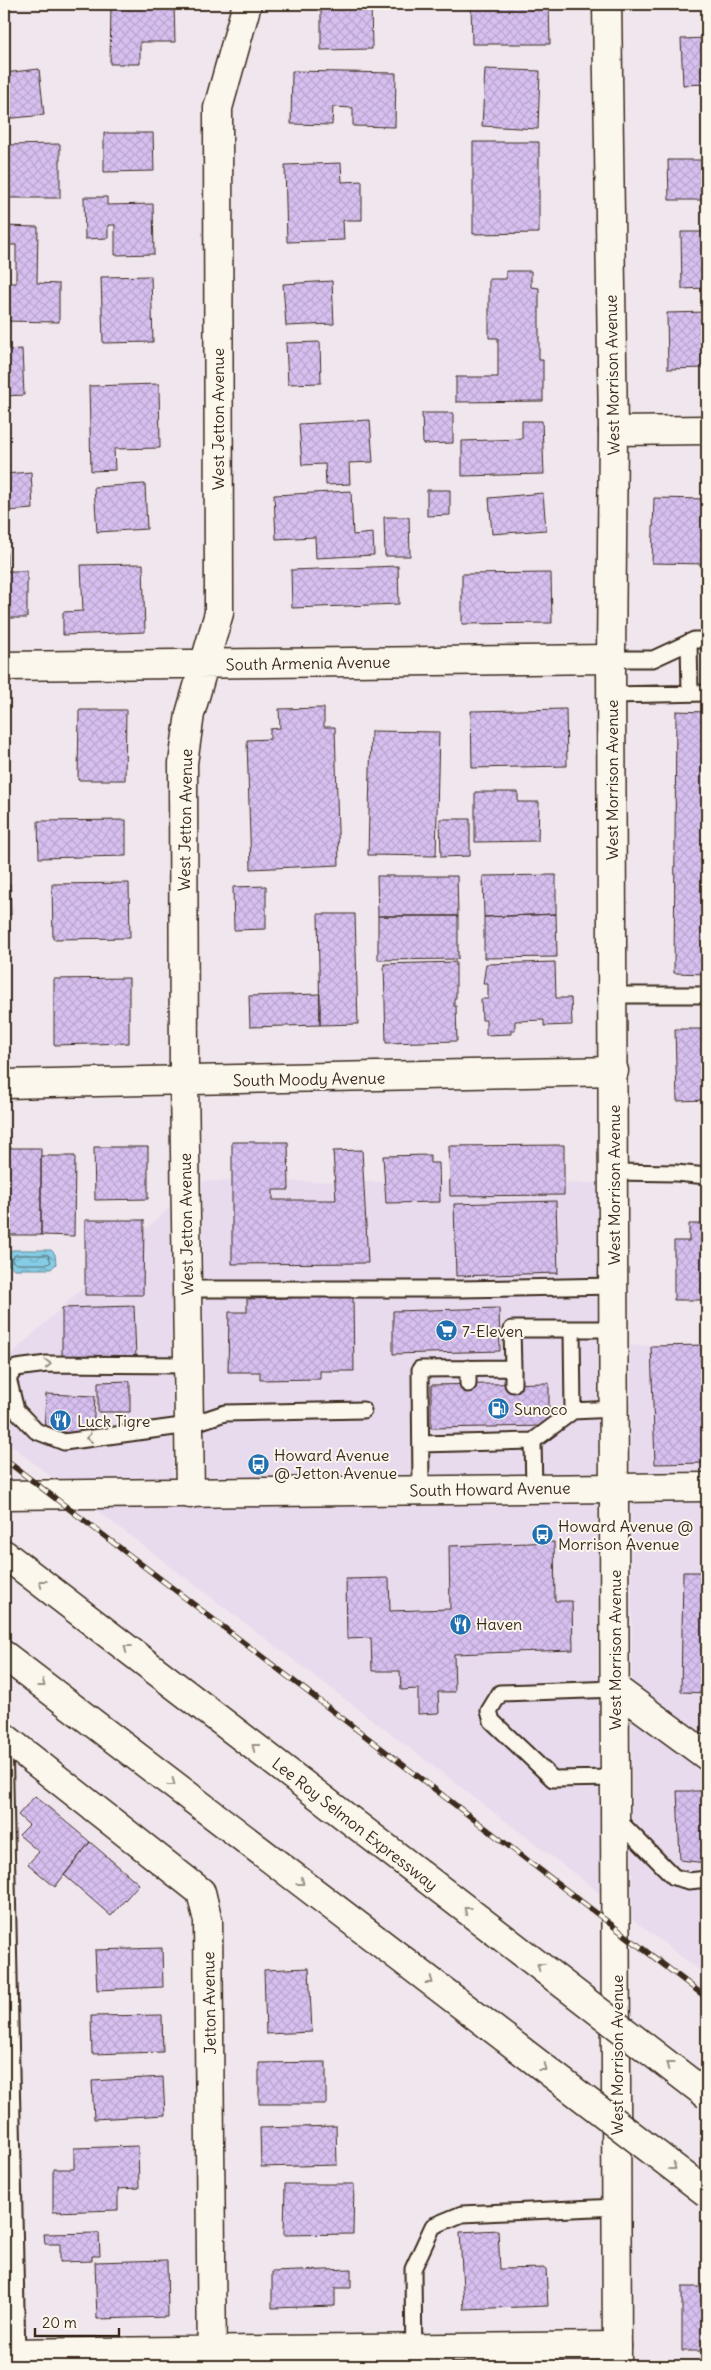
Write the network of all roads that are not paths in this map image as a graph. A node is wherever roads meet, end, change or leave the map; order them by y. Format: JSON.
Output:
{"nodes":[{"id":1,"x":247,"y":4,"type":"edge"},
{"id":2,"x":607,"y":4,"type":"edge"},
{"id":3,"x":707,"y":430,"type":"edge"},
{"id":4,"x":613,"y":431,"type":"junction"},
{"id":5,"x":707,"y":640,"type":"edge"},
{"id":6,"x":689,"y":642,"type":"junction"},
{"id":7,"x":611,"y":659,"type":"junction"},
{"id":8,"x":203,"y":664,"type":"junction"},
{"id":9,"x":4,"y":666,"type":"edge"},
{"id":10,"x":690,"y":693,"type":"junction"},
{"id":11,"x":707,"y":693,"type":"edge"},
{"id":12,"x":612,"y":694,"type":"junction"},
{"id":13,"x":614,"y":995,"type":"junction"},
{"id":14,"x":707,"y":995,"type":"edge"},
{"id":15,"x":614,"y":1071,"type":"junction"},
{"id":16,"x":184,"y":1082,"type":"junction"},
{"id":17,"x":4,"y":1084,"type":"edge"},
{"id":18,"x":614,"y":1172,"type":"junction"},
{"id":19,"x":707,"y":1175,"type":"edge"},
{"id":20,"x":614,"y":1286,"type":"junction"},
{"id":21,"x":187,"y":1288,"type":"junction"},
{"id":22,"x":572,"y":1329,"type":"junction"},
{"id":23,"x":614,"y":1329,"type":"junction"},
{"id":24,"x":188,"y":1365,"type":"junction"},
{"id":25,"x":468,"y":1368,"type":"junction"},
{"id":26,"x":513,"y":1368,"type":"junction"},
{"id":27,"x":468,"y":1384,"type":"dead end"},
{"id":28,"x":513,"y":1384,"type":"dead end"},
{"id":29,"x":614,"y":1409,"type":"junction"},
{"id":30,"x":363,"y":1410,"type":"dead end"},
{"id":31,"x":573,"y":1411,"type":"junction"},
{"id":32,"x":189,"y":1425,"type":"junction"},
{"id":33,"x":469,"y":1427,"type":"dead end"},
{"id":34,"x":533,"y":1441,"type":"junction"},
{"id":35,"x":470,"y":1442,"type":"junction"},
{"id":36,"x":421,"y":1444,"type":"junction"},
{"id":37,"x":614,"y":1487,"type":"junction"},
{"id":38,"x":707,"y":1487,"type":"edge"},
{"id":39,"x":534,"y":1489,"type":"junction"},
{"id":40,"x":421,"y":1490,"type":"junction"},
{"id":41,"x":190,"y":1494,"type":"junction"},
{"id":42,"x":4,"y":1495,"type":"edge"},
{"id":43,"x":4,"y":1554,"type":"edge"},
{"id":44,"x":4,"y":1655,"type":"edge"},
{"id":45,"x":616,"y":1689,"type":"junction"},
{"id":46,"x":4,"y":1737,"type":"edge"},
{"id":47,"x":707,"y":1756,"type":"edge"},
{"id":48,"x":616,"y":1778,"type":"junction"},
{"id":49,"x":616,"y":1818,"type":"junction"},
{"id":50,"x":707,"y":1879,"type":"edge"},
{"id":51,"x":707,"y":2095,"type":"edge"},
{"id":52,"x":707,"y":2193,"type":"edge"},
{"id":53,"x":617,"y":2207,"type":"junction"},
{"id":54,"x":617,"y":2356,"type":"edge"},
{"id":55,"x":13,"y":2357,"type":"edge"},
{"id":56,"x":414,"y":2357,"type":"edge"},
{"id":57,"x":212,"y":2358,"type":"edge"}],
"edges":[{"from":1,"to":8,"type":"main road","name":"West Jetton Avenue"},
{"from":2,"to":4,"type":"main road","name":"West Morrison Avenue"},
{"from":3,"to":4,"type":"main road"},
{"from":4,"to":7,"type":"main road","name":"West Morrison Avenue"},
{"from":5,"to":6,"type":"lane"},
{"from":6,"to":7,"type":"lane"},
{"from":6,"to":10,"type":"lane"},
{"from":7,"to":8,"type":"main road","name":"South Armenia Avenue"},
{"from":7,"to":12,"type":"main road","name":"West Morrison Avenue"},
{"from":8,"to":9,"type":"main road","name":"South Armenia Avenue"},
{"from":8,"to":16,"type":"main road","name":"West Jetton Avenue"},
{"from":10,"to":11,"type":"lane"},
{"from":10,"to":12,"type":"lane"},
{"from":12,"to":13,"type":"main road","name":"West Morrison Avenue"},
{"from":13,"to":14,"type":"lane"},
{"from":13,"to":15,"type":"main road","name":"West Morrison Avenue"},
{"from":15,"to":16,"type":"main road","name":"South Moody Avenue"},
{"from":15,"to":18,"type":"main road","name":"West Morrison Avenue"},
{"from":16,"to":17,"type":"main road","name":"South Moody Avenue"},
{"from":16,"to":21,"type":"main road","name":"West Jetton Avenue"},
{"from":18,"to":19,"type":"lane"},
{"from":18,"to":20,"type":"main road","name":"West Morrison Avenue"},
{"from":20,"to":21,"type":"lane"},
{"from":20,"to":23,"type":"main road","name":"West Morrison Avenue"},
{"from":21,"to":24,"type":"main road","name":"West Jetton Avenue"},
{"from":22,"to":23,"type":"lane"},
{"from":22,"to":26,"type":"lane"},
{"from":22,"to":31,"type":"lane"},
{"from":23,"to":29,"type":"main road","name":"West Morrison Avenue"},
{"from":24,"to":32,"type":"main road","name":"West Jetton Avenue"},
{"from":32,"to":24,"type":"lane","one_way":true},
{"from":25,"to":26,"type":"lane"},
{"from":25,"to":27,"type":"lane"},
{"from":25,"to":36,"type":"lane"},
{"from":26,"to":28,"type":"lane"},
{"from":29,"to":31,"type":"lane"},
{"from":29,"to":37,"type":"main road","name":"West Morrison Avenue"},
{"from":30,"to":32,"type":"lane"},
{"from":31,"to":34,"type":"lane"},
{"from":32,"to":41,"type":"main road","name":"West Jetton Avenue"},
{"from":33,"to":35,"type":"lane"},
{"from":34,"to":35,"type":"lane"},
{"from":34,"to":39,"type":"lane"},
{"from":35,"to":36,"type":"lane"},
{"from":36,"to":40,"type":"lane"},
{"from":37,"to":38,"type":"main road","name":"South Howard Avenue"},
{"from":37,"to":39,"type":"main road","name":"South Howard Avenue"},
{"from":37,"to":45,"type":"main road","name":"West Morrison Avenue"},
{"from":39,"to":40,"type":"main road","name":"South Howard Avenue"},
{"from":40,"to":41,"type":"main road","name":"South Howard Avenue"},
{"from":41,"to":42,"type":"main road","name":"South Howard Avenue"},
{"from":51,"to":43,"type":"main road","name":"Lee Roy Selmon Expressway","one_way":true,"bridge":true},
{"from":44,"to":52,"type":"main road","one_way":true,"bridge":true},
{"from":45,"to":47,"type":"main road"},
{"from":45,"to":48,"type":"main road","name":"West Morrison Avenue"},
{"from":45,"to":48,"type":"lane"},
{"from":46,"to":55,"type":"lane"},
{"from":46,"to":57,"type":"main road","name":"Jetton Avenue"},
{"from":48,"to":49,"type":"main road","name":"West Morrison Avenue"},
{"from":49,"to":50,"type":"lane"},
{"from":49,"to":53,"type":"main road","name":"West Morrison Avenue"},
{"from":53,"to":54,"type":"main road","name":"West Morrison Avenue"},
{"from":53,"to":56,"type":"lane"},
{"from":54,"to":56,"type":"main road"},
{"from":55,"to":57,"type":"main road"},
{"from":56,"to":57,"type":"main road"}]}
